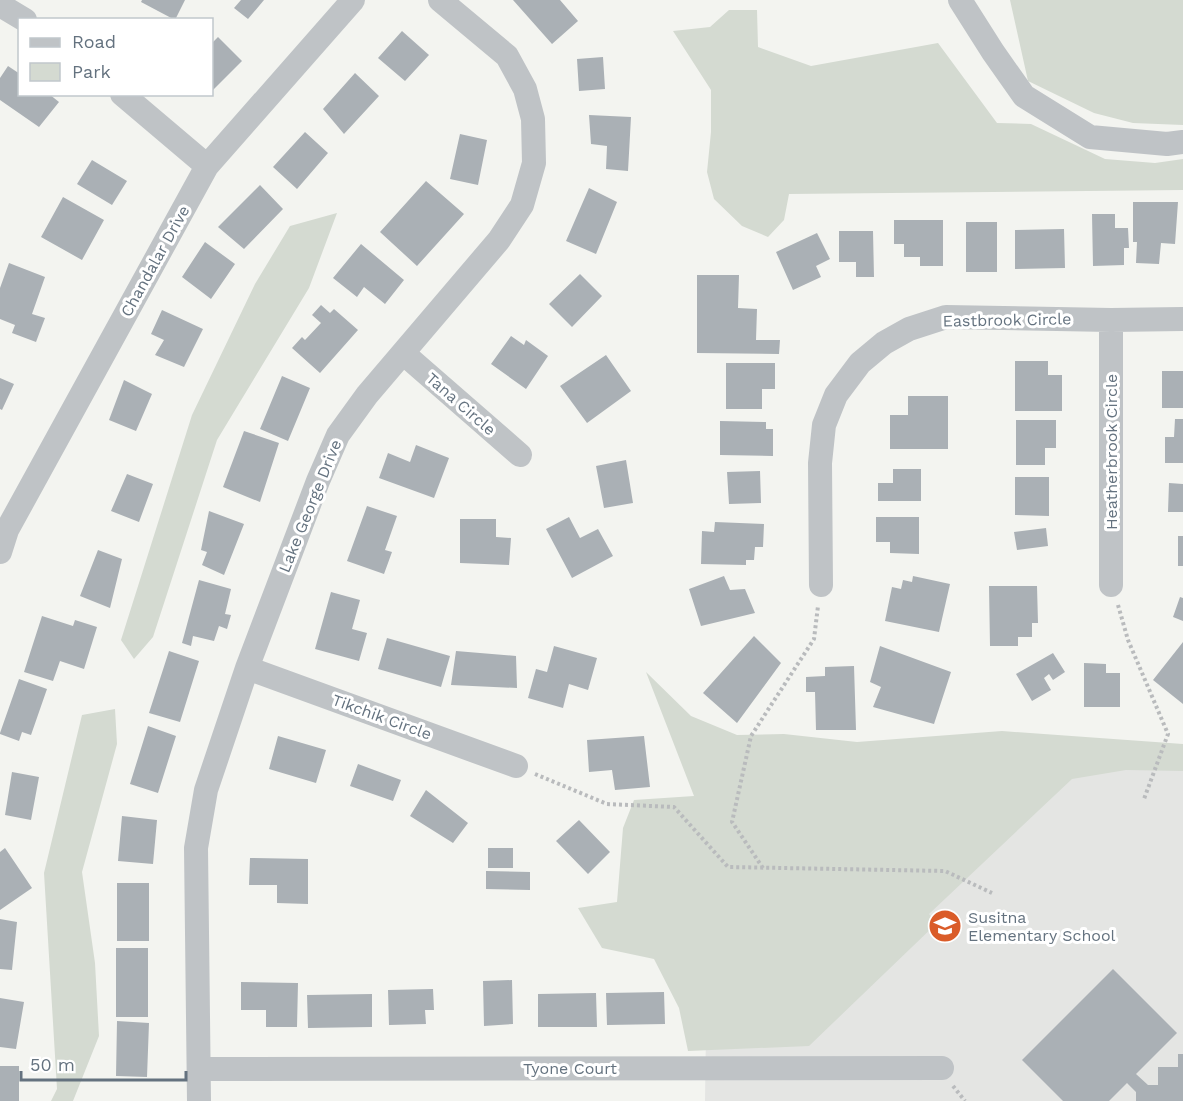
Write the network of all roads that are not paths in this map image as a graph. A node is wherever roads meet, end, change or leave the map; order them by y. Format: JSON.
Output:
{"nodes":[{"id":1,"x":353,"y":0,"type":"edge"},
{"id":2,"x":440,"y":0,"type":"edge"},
{"id":3,"x":960,"y":0,"type":"edge"},
{"id":4,"x":0,"y":5,"type":"edge"},
{"id":5,"x":22,"y":18,"type":"edge"},
{"id":6,"x":124,"y":96,"type":"edge"},
{"id":7,"x":1183,"y":142,"type":"edge"},
{"id":8,"x":207,"y":166,"type":"junction"},
{"id":9,"x":1183,"y":319,"type":"edge"},
{"id":10,"x":1110,"y":320,"type":"junction"},
{"id":11,"x":403,"y":353,"type":"junction"},
{"id":12,"x":520,"y":455,"type":"dead end"},
{"id":13,"x":0,"y":552,"type":"edge"},
{"id":14,"x":821,"y":585,"type":"road end"},
{"id":15,"x":1111,"y":585,"type":"road end"},
{"id":16,"x":247,"y":668,"type":"junction"},
{"id":17,"x":516,"y":766,"type":"road end"},
{"id":18,"x":942,"y":1068,"type":"dead end"},
{"id":19,"x":199,"y":1069,"type":"junction"},
{"id":20,"x":199,"y":1101,"type":"edge"}],
"edges":[{"from":1,"to":8,"type":"street","name":"Chandalar Drive"},
{"from":2,"to":11,"type":"street","name":"Lake George Drive"},
{"from":3,"to":7,"type":"street"},
{"from":4,"to":5,"type":"street"},
{"from":6,"to":8,"type":"street"},
{"from":8,"to":13,"type":"street","name":"Chandalar Drive"},
{"from":9,"to":10,"type":"street","name":"Eastbrook Circle"},
{"from":10,"to":14,"type":"street","name":"Eastbrook Circle"},
{"from":10,"to":15,"type":"street","name":"Heatherbrook Circle"},
{"from":11,"to":12,"type":"street","name":"Tana Circle"},
{"from":11,"to":16,"type":"street","name":"Lake George Drive"},
{"from":16,"to":17,"type":"street","name":"Tikchik Circle"},
{"from":16,"to":19,"type":"street","name":"Lake George Drive"},
{"from":18,"to":19,"type":"street","name":"Tyone Court"},
{"from":19,"to":20,"type":"street","name":"Lake George Drive"}]}
